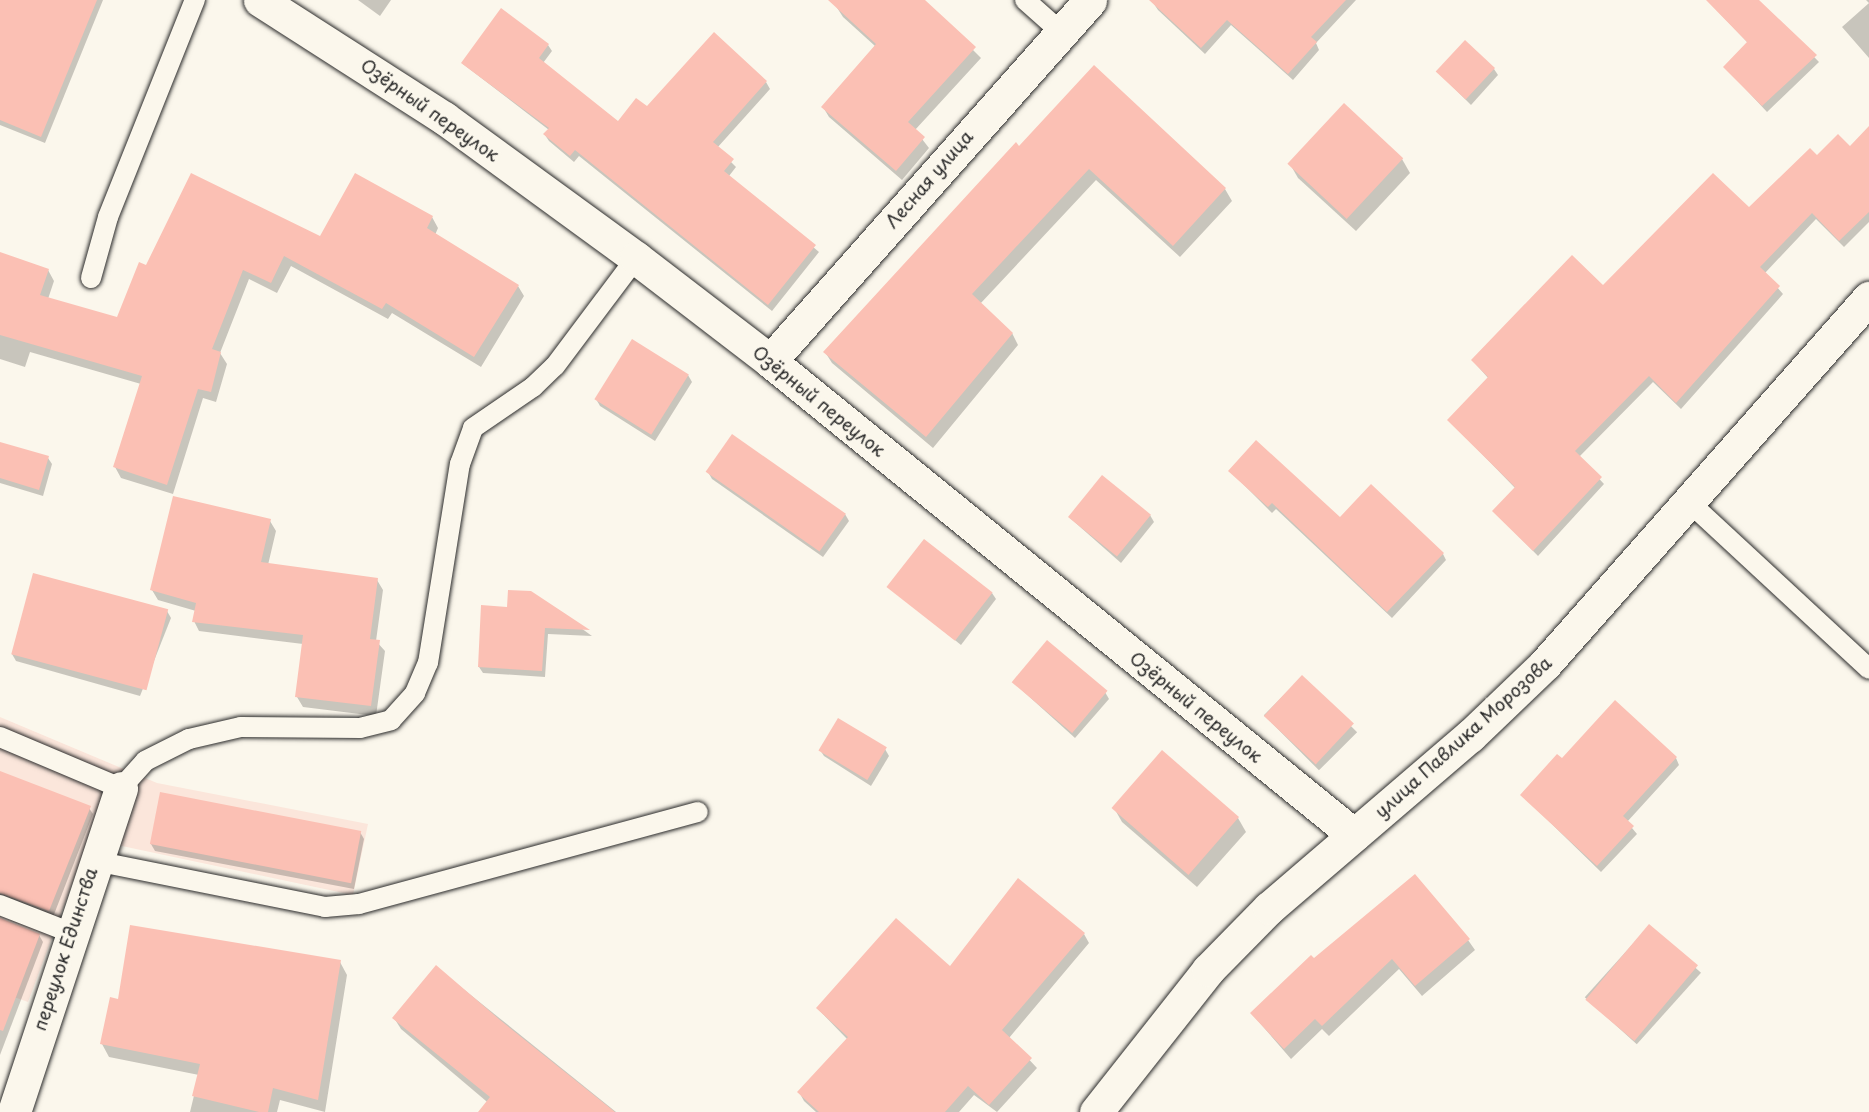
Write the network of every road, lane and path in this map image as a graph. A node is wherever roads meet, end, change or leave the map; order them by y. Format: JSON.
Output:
{"nodes":[{"id":1,"x":195,"y":0,"type":"edge"},
{"id":2,"x":260,"y":0,"type":"edge"},
{"id":3,"x":1025,"y":0,"type":"edge"},
{"id":4,"x":1090,"y":0,"type":"edge"},
{"id":5,"x":1061,"y":32,"type":"junction"},
{"id":6,"x":636,"y":258,"type":"junction"},
{"id":7,"x":91,"y":278,"type":"dead end"},
{"id":8,"x":1869,"y":298,"type":"edge"},
{"id":9,"x":770,"y":361,"type":"junction"},
{"id":10,"x":1690,"y":503,"type":"junction"},
{"id":11,"x":1869,"y":669,"type":"edge"},
{"id":12,"x":0,"y":737,"type":"edge"},
{"id":13,"x":121,"y":788,"type":"junction"},
{"id":14,"x":698,"y":812,"type":"dead end"},
{"id":15,"x":1354,"y":835,"type":"junction"},
{"id":16,"x":95,"y":861,"type":"junction"},
{"id":17,"x":0,"y":904,"type":"edge"},
{"id":18,"x":72,"y":933,"type":"junction"},
{"id":19,"x":14,"y":1112,"type":"edge"},
{"id":20,"x":1096,"y":1112,"type":"edge"}],
"edges":[{"from":1,"to":7,"type":"lane"},
{"from":2,"to":6,"type":"street","name":"Озёрный переулок"},
{"from":3,"to":5,"type":"lane"},
{"from":4,"to":5,"type":"street","name":"Лесная улица"},
{"from":5,"to":9,"type":"street","name":"Лесная улица"},
{"from":6,"to":9,"type":"street","name":"Озёрный переулок"},
{"from":6,"to":13,"type":"lane"},
{"from":8,"to":10,"type":"street","name":"улица Павлика Морозова"},
{"from":9,"to":15,"type":"street","name":"Озёрный переулок"},
{"from":10,"to":11,"type":"lane"},
{"from":10,"to":15,"type":"street","name":"улица Павлика Морозова"},
{"from":12,"to":13,"type":"lane"},
{"from":13,"to":16,"type":"street","name":"переулок Единства"},
{"from":14,"to":16,"type":"lane"},
{"from":15,"to":20,"type":"street","name":"улица Павлика Морозова"},
{"from":16,"to":18,"type":"street","name":"переулок Единства"},
{"from":17,"to":18,"type":"lane"},
{"from":18,"to":19,"type":"street","name":"переулок Единства"}]}
